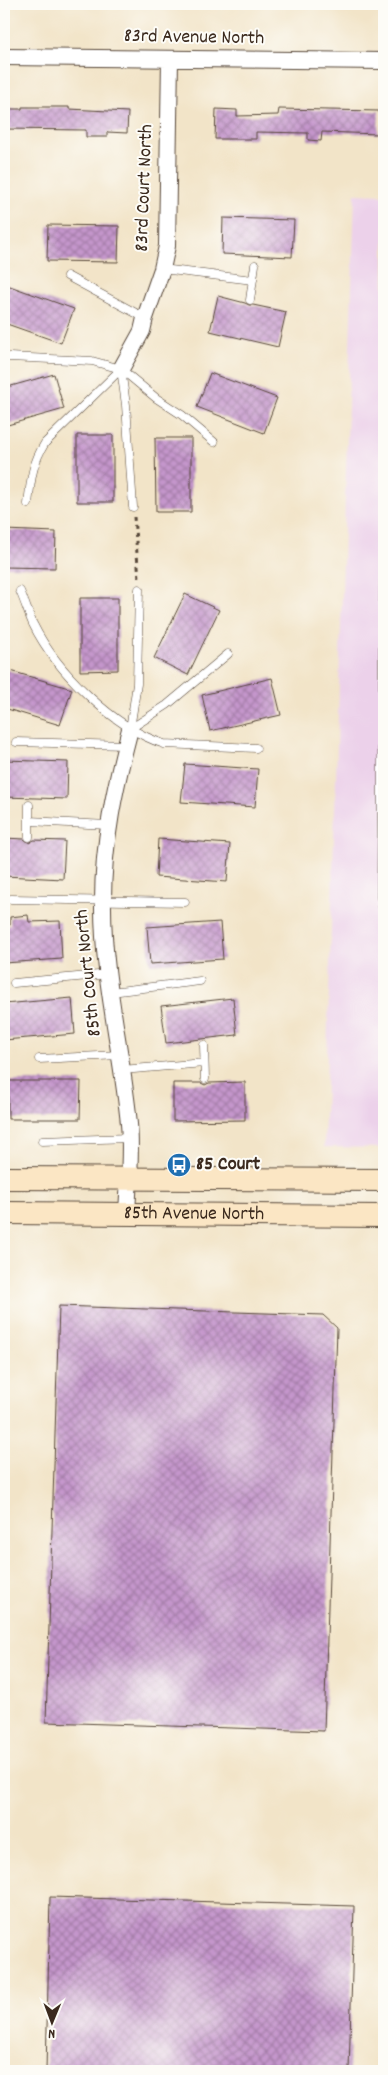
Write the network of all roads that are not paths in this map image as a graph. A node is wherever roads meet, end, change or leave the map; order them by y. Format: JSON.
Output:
{"nodes":[{"id":1,"x":4,"y":57,"type":"edge"},
{"id":2,"x":170,"y":59,"type":"junction"},
{"id":3,"x":384,"y":61,"type":"edge"},
{"id":4,"x":255,"y":265,"type":"dead end"},
{"id":5,"x":162,"y":269,"type":"junction"},
{"id":6,"x":67,"y":276,"type":"dead end"},
{"id":7,"x":253,"y":280,"type":"junction"},
{"id":8,"x":250,"y":300,"type":"dead end"},
{"id":9,"x":145,"y":318,"type":"junction"},
{"id":10,"x":9,"y":357,"type":"dead end"},
{"id":11,"x":121,"y":369,"type":"junction"},
{"id":12,"x":214,"y":442,"type":"dead end"},
{"id":13,"x":28,"y":504,"type":"dead end"},
{"id":14,"x":133,"y":507,"type":"road end"},
{"id":15,"x":384,"y":515,"type":"edge"},
{"id":16,"x":139,"y":589,"type":"road end"},
{"id":17,"x":20,"y":591,"type":"dead end"},
{"id":18,"x":228,"y":654,"type":"dead end"},
{"id":19,"x":130,"y":729,"type":"junction"},
{"id":20,"x":16,"y":742,"type":"dead end"},
{"id":21,"x":126,"y":745,"type":"junction"},
{"id":22,"x":256,"y":748,"type":"dead end"},
{"id":23,"x":29,"y":805,"type":"dead end"},
{"id":24,"x":29,"y":821,"type":"junction"},
{"id":25,"x":108,"y":825,"type":"junction"},
{"id":26,"x":29,"y":837,"type":"dead end"},
{"id":27,"x":11,"y":899,"type":"dead end"},
{"id":28,"x":103,"y":900,"type":"junction"},
{"id":29,"x":185,"y":902,"type":"dead end"},
{"id":30,"x":384,"y":919,"type":"edge"},
{"id":31,"x":108,"y":974,"type":"junction"},
{"id":32,"x":200,"y":980,"type":"dead end"},
{"id":33,"x":14,"y":983,"type":"dead end"},
{"id":34,"x":111,"y":992,"type":"junction"},
{"id":35,"x":204,"y":1045,"type":"dead end"},
{"id":36,"x":39,"y":1059,"type":"dead end"},
{"id":37,"x":120,"y":1062,"type":"junction"},
{"id":38,"x":204,"y":1063,"type":"junction"},
{"id":39,"x":205,"y":1079,"type":"dead end"},
{"id":40,"x":130,"y":1138,"type":"junction"},
{"id":41,"x":42,"y":1141,"type":"dead end"},
{"id":42,"x":4,"y":1178,"type":"edge"},
{"id":43,"x":128,"y":1178,"type":"junction"},
{"id":44,"x":384,"y":1180,"type":"edge"},
{"id":45,"x":4,"y":1213,"type":"edge"},
{"id":46,"x":127,"y":1215,"type":"junction"},
{"id":47,"x":384,"y":1216,"type":"edge"}],
"edges":[{"from":1,"to":2,"type":"street","name":"83rd Avenue North"},
{"from":2,"to":3,"type":"street","name":"83rd Avenue North"},
{"from":2,"to":5,"type":"street","name":"83rd Court North"},
{"from":4,"to":7,"type":"lane"},
{"from":5,"to":7,"type":"lane"},
{"from":5,"to":9,"type":"street","name":"83rd Court North"},
{"from":6,"to":9,"type":"lane"},
{"from":7,"to":8,"type":"lane"},
{"from":9,"to":11,"type":"street","name":"83rd Court North"},
{"from":10,"to":11,"type":"lane"},
{"from":11,"to":12,"type":"lane"},
{"from":11,"to":13,"type":"lane"},
{"from":11,"to":14,"type":"lane"},
{"from":15,"to":30,"type":"lane"},
{"from":16,"to":19,"type":"lane"},
{"from":17,"to":19,"type":"lane"},
{"from":18,"to":19,"type":"lane"},
{"from":19,"to":21,"type":"street","name":"85th Court North"},
{"from":19,"to":22,"type":"lane"},
{"from":20,"to":21,"type":"lane"},
{"from":21,"to":25,"type":"street","name":"85th Court North"},
{"from":23,"to":24,"type":"lane"},
{"from":24,"to":25,"type":"lane"},
{"from":24,"to":26,"type":"lane"},
{"from":25,"to":28,"type":"street","name":"85th Court North"},
{"from":27,"to":28,"type":"lane"},
{"from":28,"to":29,"type":"lane"},
{"from":28,"to":31,"type":"street","name":"85th Court North"},
{"from":31,"to":33,"type":"lane"},
{"from":31,"to":34,"type":"street","name":"85th Court North"},
{"from":32,"to":34,"type":"lane"},
{"from":34,"to":37,"type":"street","name":"85th Court North"},
{"from":35,"to":38,"type":"lane"},
{"from":36,"to":37,"type":"lane"},
{"from":37,"to":38,"type":"lane"},
{"from":37,"to":40,"type":"street","name":"85th Court North"},
{"from":38,"to":39,"type":"lane"},
{"from":40,"to":41,"type":"lane"},
{"from":40,"to":43,"type":"street","name":"85th Court North"},
{"from":42,"to":43,"type":"main road","name":"85th Avenue North"},
{"from":43,"to":44,"type":"main road","name":"85th Avenue North"},
{"from":43,"to":46,"type":"street","name":"85th Court North"},
{"from":45,"to":46,"type":"main road","name":"85th Avenue North"},
{"from":46,"to":47,"type":"main road","name":"85th Avenue North"}]}
